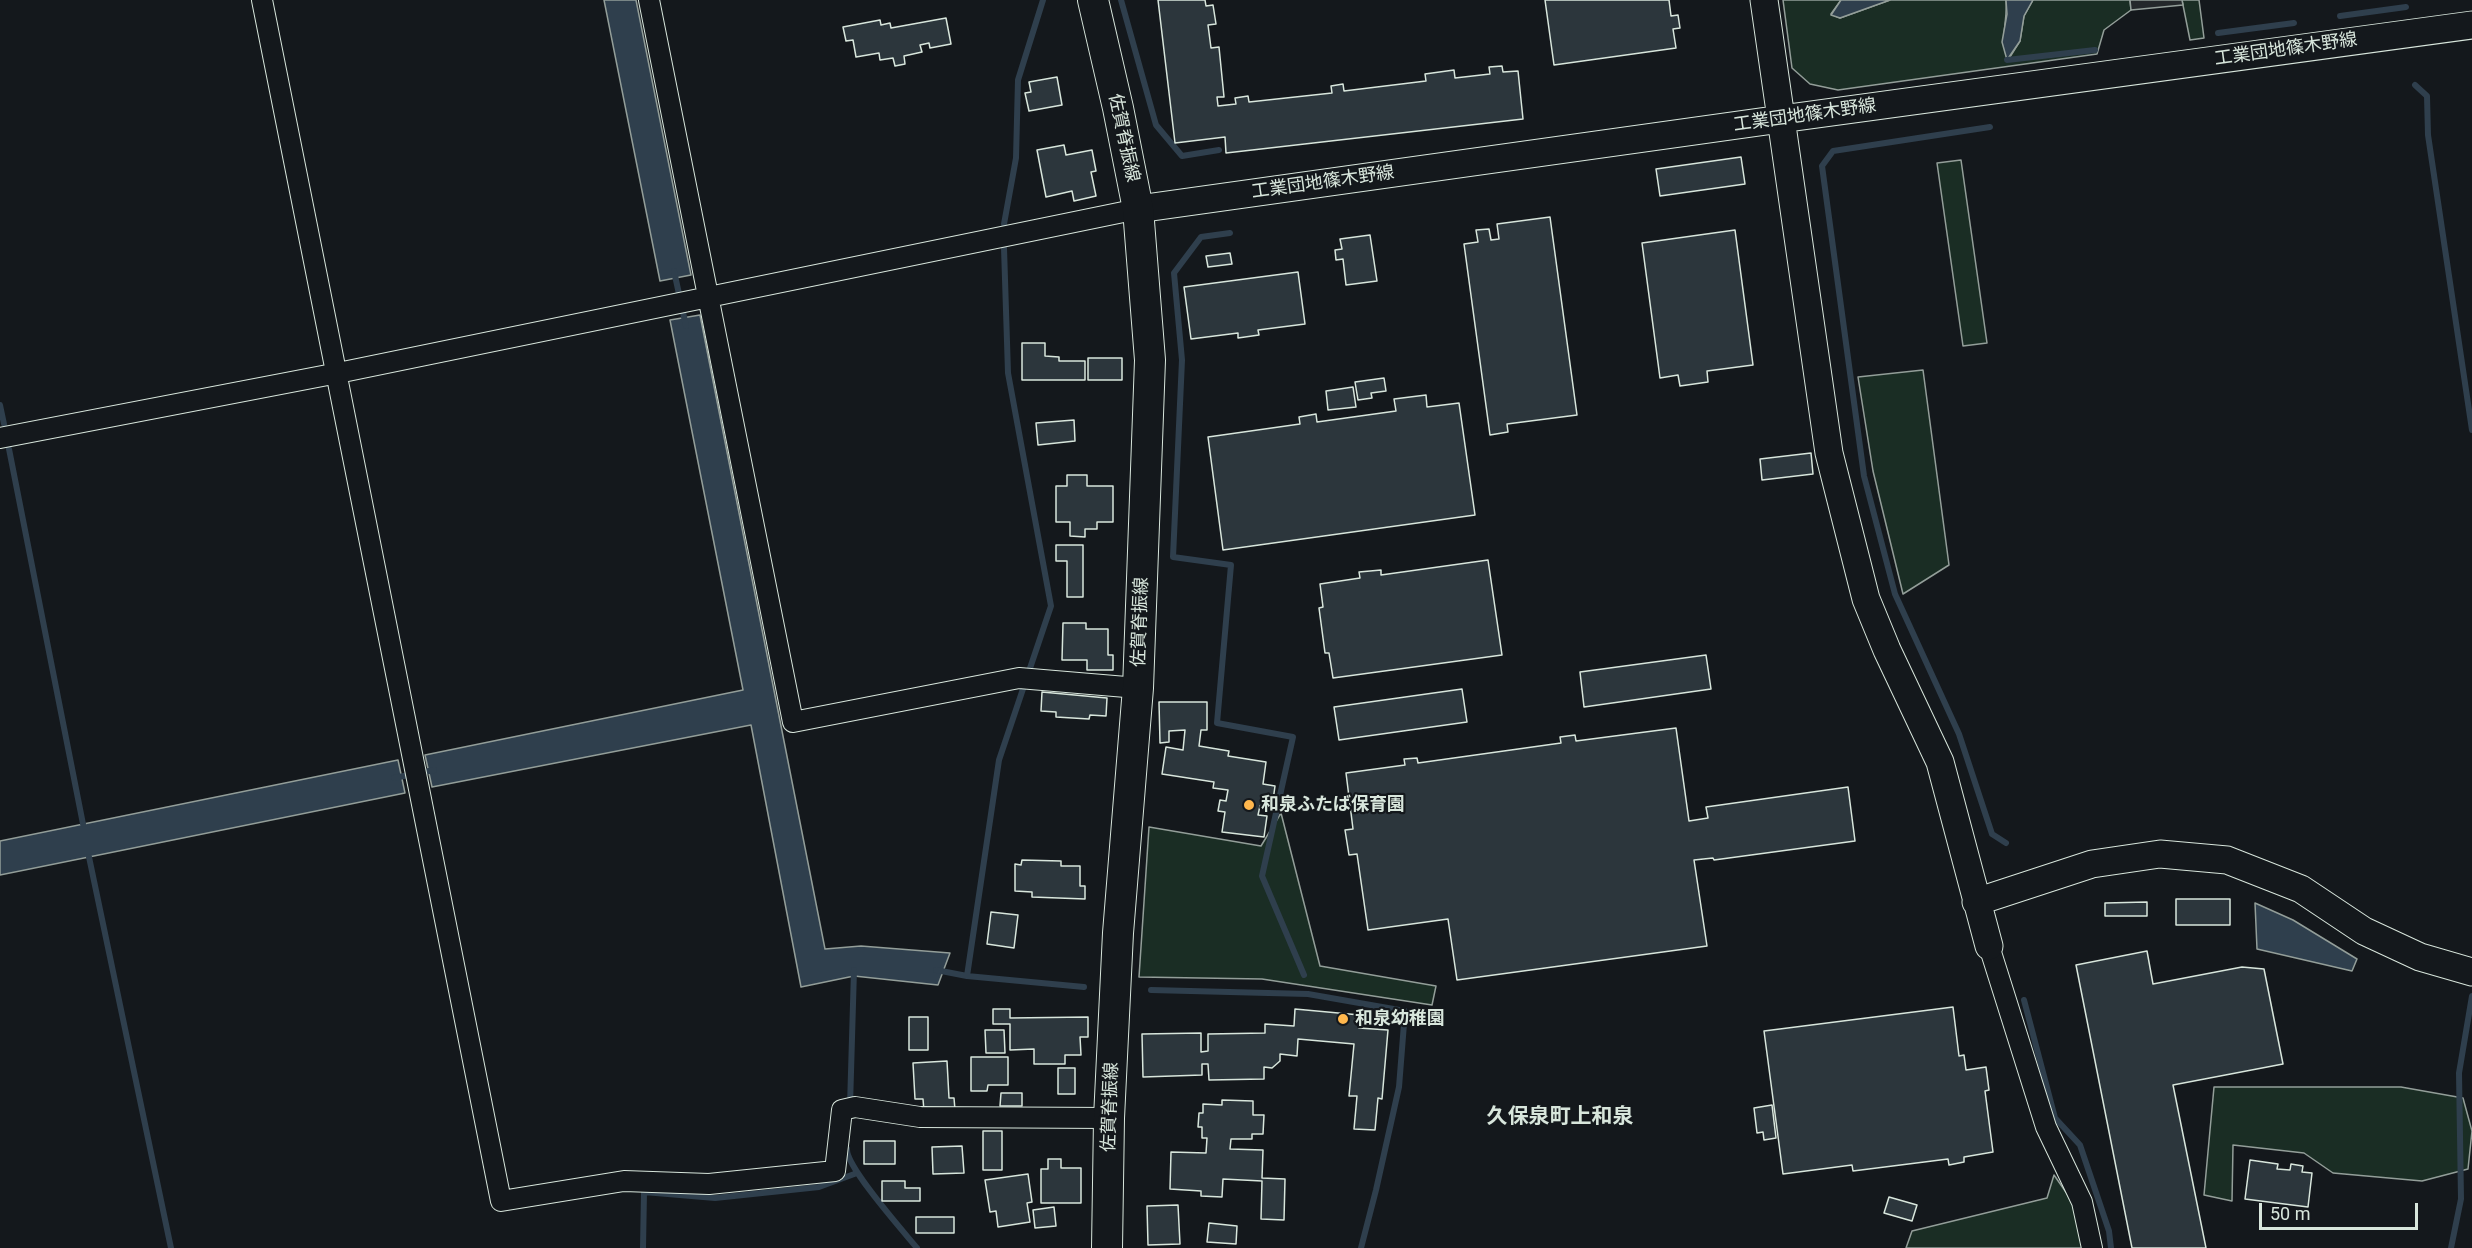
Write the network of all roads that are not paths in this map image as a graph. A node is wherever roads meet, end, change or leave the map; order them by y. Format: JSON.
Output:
{"nodes":[{"id":1,"x":262,"y":0,"type":"edge"},
{"id":2,"x":649,"y":0,"type":"edge"},
{"id":3,"x":1093,"y":0,"type":"edge"},
{"id":4,"x":1764,"y":0,"type":"edge"},
{"id":5,"x":2472,"y":25,"type":"edge"},
{"id":6,"x":1781,"y":119,"type":"junction"},
{"id":7,"x":1138,"y":209,"type":"junction"},
{"id":8,"x":691,"y":300,"type":"junction"},
{"id":9,"x":338,"y":373,"type":"junction"},
{"id":10,"x":0,"y":438,"type":"edge"},
{"id":11,"x":1138,"y":688,"type":"junction"},
{"id":12,"x":1976,"y":902,"type":"junction"},
{"id":13,"x":1989,"y":946,"type":"joint"},
{"id":14,"x":2472,"y":972,"type":"edge"},
{"id":15,"x":1110,"y":1118,"type":"junction"},
{"id":16,"x":1107,"y":1248,"type":"edge"},
{"id":17,"x":2092,"y":1248,"type":"edge"}],
"edges":[{"from":1,"to":9,"type":"street"},
{"from":2,"to":8,"type":"street"},
{"from":3,"to":7,"type":"main road","name":"佐賀脊振線"},
{"from":4,"to":6,"type":"street"},
{"from":5,"to":6,"type":"street","name":"工業団地篠木野線"},
{"from":6,"to":7,"type":"street","name":"工業団地篠木野線"},
{"from":6,"to":12,"type":"street"},
{"from":7,"to":8,"type":"street"},
{"from":7,"to":11,"type":"main road","name":"佐賀脊振線"},
{"from":8,"to":9,"type":"street"},
{"from":8,"to":11,"type":"street"},
{"from":9,"to":10,"type":"street"},
{"from":9,"to":15,"type":"street"},
{"from":11,"to":15,"type":"main road","name":"佐賀脊振線"},
{"from":12,"to":13,"type":"street"},
{"from":12,"to":14,"type":"street"},
{"from":13,"to":17,"type":"street"},
{"from":15,"to":16,"type":"main road","name":"佐賀脊振線"}]}
